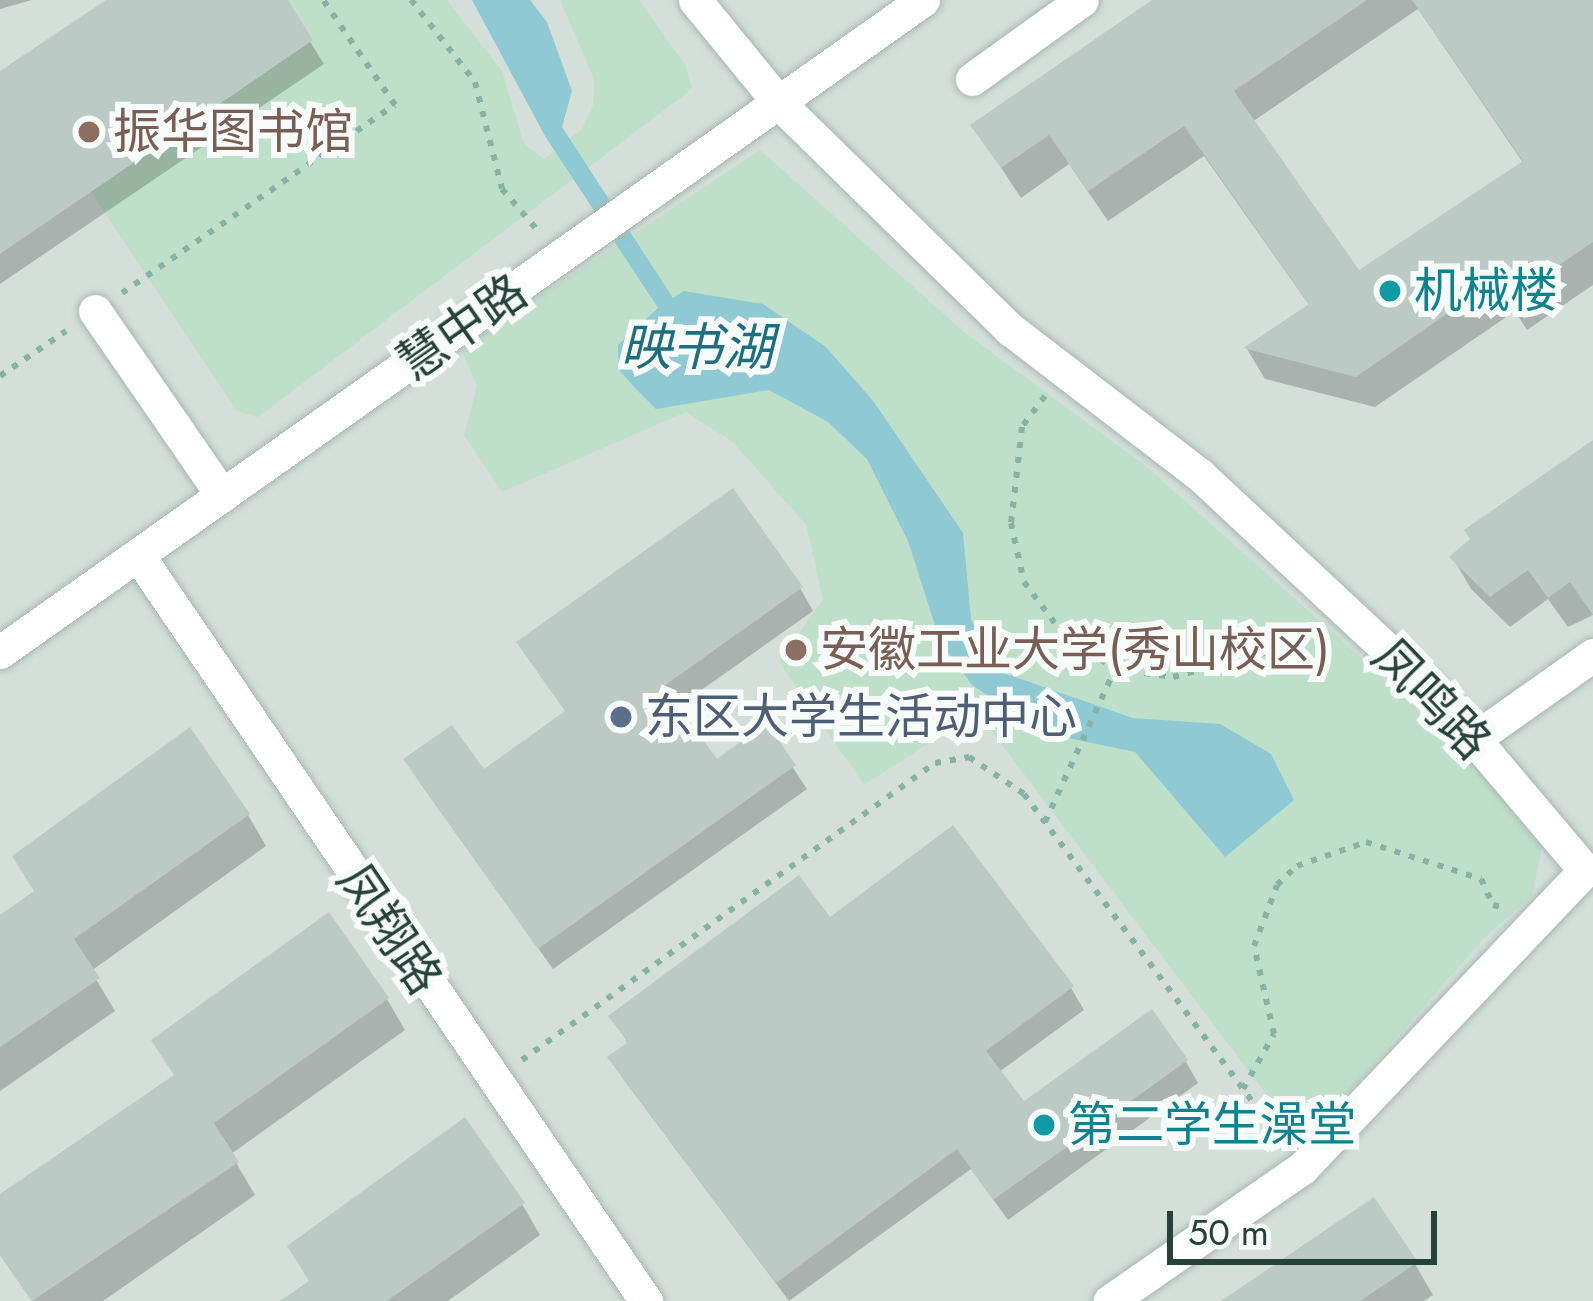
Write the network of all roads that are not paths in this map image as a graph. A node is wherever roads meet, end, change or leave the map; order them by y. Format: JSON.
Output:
{"nodes":[{"id":1,"x":695,"y":0,"type":"edge"},
{"id":2,"x":923,"y":0,"type":"edge"},
{"id":3,"x":1082,"y":0,"type":"edge"},
{"id":4,"x":972,"y":79,"type":"dead end"},
{"id":5,"x":778,"y":103,"type":"junction"},
{"id":6,"x":95,"y":310,"type":"road end"},
{"id":7,"x":222,"y":495,"type":"junction"},
{"id":8,"x":138,"y":555,"type":"junction"},
{"id":9,"x":0,"y":652,"type":"edge"},
{"id":10,"x":1593,"y":655,"type":"edge"},
{"id":11,"x":1474,"y":739,"type":"junction"},
{"id":12,"x":1589,"y":874,"type":"edge"},
{"id":13,"x":646,"y":1301,"type":"edge"},
{"id":14,"x":1110,"y":1301,"type":"edge"}],
"edges":[{"from":1,"to":5,"type":"street","name":"凤鸣路"},
{"from":2,"to":5,"type":"street","name":"慧中路"},
{"from":3,"to":4,"type":"street"},
{"from":5,"to":7,"type":"street","name":"慧中路"},
{"from":5,"to":11,"type":"street","name":"凤鸣路"},
{"from":6,"to":7,"type":"street"},
{"from":7,"to":8,"type":"street","name":"慧中路"},
{"from":8,"to":9,"type":"street","name":"慧中路"},
{"from":8,"to":13,"type":"street","name":"凤翔路"},
{"from":10,"to":11,"type":"street"},
{"from":11,"to":12,"type":"street","name":"凤鸣路"},
{"from":12,"to":14,"type":"street","name":"凤鸣路"}]}
